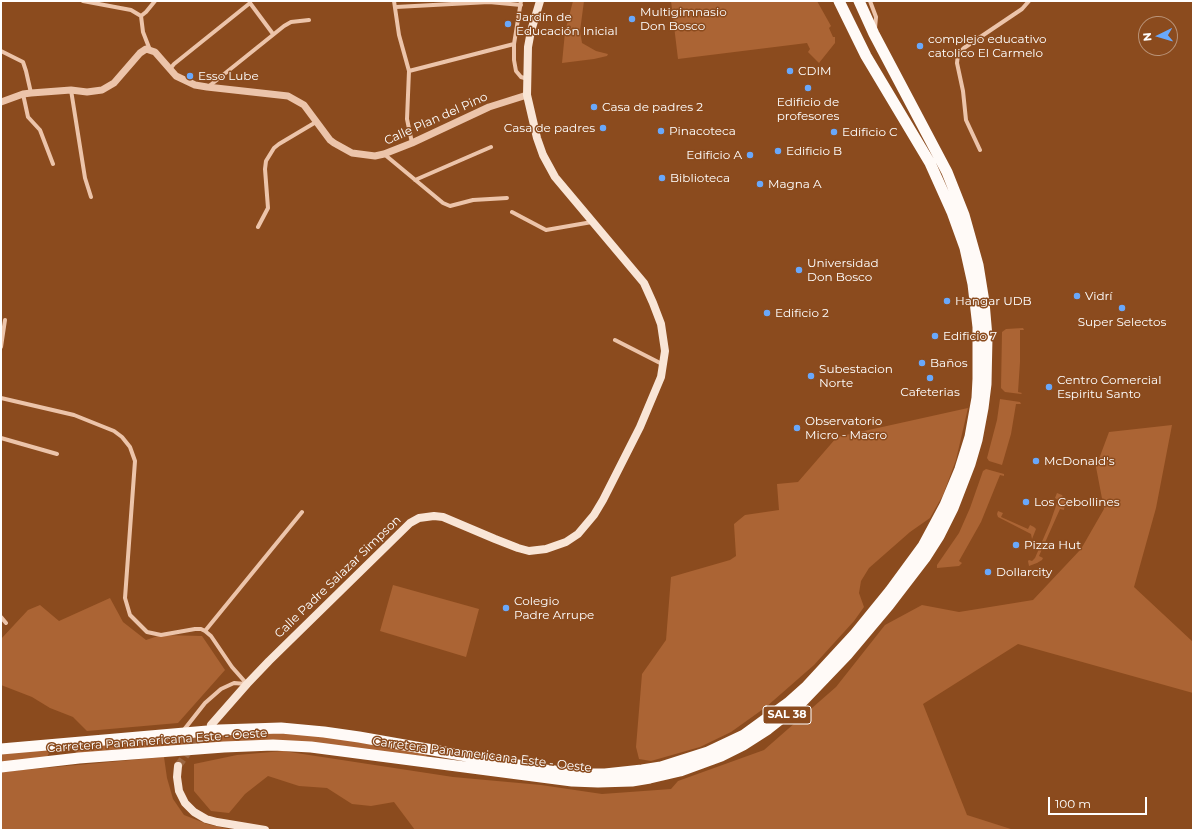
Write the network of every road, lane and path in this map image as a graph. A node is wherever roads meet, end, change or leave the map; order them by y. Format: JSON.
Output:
{"nodes":[{"id":1,"x":83,"y":1,"type":"edge"},
{"id":2,"x":155,"y":1,"type":"edge"},
{"id":3,"x":394,"y":1,"type":"edge"},
{"id":4,"x":540,"y":1,"type":"edge"},
{"id":5,"x":839,"y":1,"type":"edge"},
{"id":6,"x":859,"y":1,"type":"edge"},
{"id":7,"x":871,"y":1,"type":"edge"},
{"id":8,"x":1030,"y":1,"type":"edge"},
{"id":9,"x":521,"y":3,"type":"edge"},
{"id":10,"x":396,"y":7,"type":"junction"},
{"id":11,"x":141,"y":16,"type":"junction"},
{"id":12,"x":309,"y":20,"type":"dead end"},
{"id":13,"x":273,"y":34,"type":"junction"},
{"id":14,"x":874,"y":34,"type":"junction"},
{"id":15,"x":514,"y":44,"type":"junction"},
{"id":16,"x":150,"y":50,"type":"junction"},
{"id":17,"x":1,"y":51,"type":"edge"},
{"id":18,"x":169,"y":69,"type":"junction"},
{"id":19,"x":409,"y":71,"type":"junction"},
{"id":20,"x":528,"y":79,"type":"junction"},
{"id":21,"x":207,"y":87,"type":"junction"},
{"id":22,"x":71,"y":90,"type":"junction"},
{"id":23,"x":27,"y":93,"type":"junction"},
{"id":24,"x":527,"y":95,"type":"junction"},
{"id":25,"x":1,"y":102,"type":"edge"},
{"id":26,"x":316,"y":122,"type":"junction"},
{"id":27,"x":412,"y":143,"type":"junction"},
{"id":28,"x":491,"y":146,"type":"dead end"},
{"id":29,"x":980,"y":150,"type":"dead end"},
{"id":30,"x":384,"y":154,"type":"junction"},
{"id":31,"x":53,"y":164,"type":"dead end"},
{"id":32,"x":415,"y":180,"type":"junction"},
{"id":33,"x":91,"y":198,"type":"dead end"},
{"id":34,"x":507,"y":198,"type":"dead end"},
{"id":35,"x":512,"y":212,"type":"dead end"},
{"id":36,"x":592,"y":222,"type":"junction"},
{"id":37,"x":258,"y":227,"type":"dead end"},
{"id":38,"x":5,"y":320,"type":"dead end"},
{"id":39,"x":616,"y":340,"type":"dead end"},
{"id":40,"x":1,"y":347,"type":"edge"},
{"id":41,"x":664,"y":365,"type":"junction"},
{"id":42,"x":1,"y":398,"type":"edge"},
{"id":43,"x":1,"y":438,"type":"edge"},
{"id":44,"x":57,"y":454,"type":"dead end"},
{"id":45,"x":302,"y":512,"type":"dead end"},
{"id":46,"x":1,"y":616,"type":"edge"},
{"id":47,"x":6,"y":623,"type":"dead end"},
{"id":48,"x":206,"y":631,"type":"junction"},
{"id":49,"x":247,"y":684,"type":"junction"},
{"id":50,"x":211,"y":725,"type":"tunnel mouth"},
{"id":51,"x":181,"y":733,"type":"junction"},
{"id":52,"x":78,"y":742,"type":"junction"},
{"id":53,"x":45,"y":744,"type":"junction"},
{"id":54,"x":1,"y":749,"type":"edge"},
{"id":55,"x":79,"y":758,"type":"junction"},
{"id":56,"x":46,"y":762,"type":"junction"},
{"id":57,"x":178,"y":766,"type":"tunnel mouth"},
{"id":58,"x":1,"y":767,"type":"edge"},
{"id":59,"x":265,"y":830,"type":"edge"}],
"edges":[{"from":1,"to":11,"type":"street"},
{"from":2,"to":11,"type":"street"},
{"from":3,"to":10,"type":"street"},
{"from":4,"to":20,"type":"main road","name":"Calle Padre Salazar Simpson"},
{"from":5,"to":51,"type":"highway","name":"Carretera Panamericana Este - Oeste","number":"SAL 38"},
{"from":6,"to":14,"type":"highway","name":"Carretera Panamericana Este - Oeste","number":"SAL 38"},
{"from":7,"to":14,"type":"street"},
{"from":8,"to":29,"type":"street"},
{"from":9,"to":10,"type":"street"},
{"from":9,"to":15,"type":"street"},
{"from":10,"to":19,"type":"street"},
{"from":11,"to":16,"type":"street"},
{"from":12,"to":13,"type":"street"},
{"from":13,"to":18,"type":"street"},
{"from":13,"to":21,"type":"street"},
{"from":14,"to":55,"type":"highway","name":"Carretera Panamericana Este - Oeste","number":"SAL 38"},
{"from":15,"to":19,"type":"street"},
{"from":15,"to":20,"type":"street"},
{"from":16,"to":18,"type":"street","name":"Calle Plan del Pino"},
{"from":16,"to":22,"type":"street"},
{"from":17,"to":23,"type":"street"},
{"from":18,"to":21,"type":"street","name":"Calle Plan del Pino"},
{"from":19,"to":27,"type":"street"},
{"from":20,"to":24,"type":"main road","name":"Calle Padre Salazar Simpson"},
{"from":21,"to":26,"type":"street","name":"Calle Plan del Pino"},
{"from":22,"to":23,"type":"street"},
{"from":22,"to":33,"type":"street"},
{"from":23,"to":25,"type":"street"},
{"from":23,"to":31,"type":"street"},
{"from":24,"to":27,"type":"street","name":"Calle Plan del Pino"},
{"from":24,"to":36,"type":"main road","name":"Calle Padre Salazar Simpson"},
{"from":26,"to":30,"type":"street","name":"Calle Plan del Pino"},
{"from":26,"to":37,"type":"street"},
{"from":27,"to":30,"type":"street","name":"Calle Plan del Pino"},
{"from":28,"to":32,"type":"street"},
{"from":30,"to":32,"type":"street"},
{"from":32,"to":34,"type":"street"},
{"from":35,"to":36,"type":"street"},
{"from":36,"to":41,"type":"main road","name":"Calle Padre Salazar Simpson"},
{"from":38,"to":40,"type":"street"},
{"from":39,"to":41,"type":"street"},
{"from":41,"to":49,"type":"main road","name":"Calle Padre Salazar Simpson"},
{"from":42,"to":48,"type":"street"},
{"from":43,"to":44,"type":"street"},
{"from":45,"to":48,"type":"street"},
{"from":46,"to":47,"type":"street"},
{"from":48,"to":49,"type":"street"},
{"from":49,"to":50,"type":"main road","name":"Calle Padre Salazar Simpson"},
{"from":49,"to":51,"type":"street"},
{"from":51,"to":52,"type":"highway","name":"Carretera Panamericana Este - Oeste","number":"SAL 38"},
{"from":52,"to":53,"type":"highway","name":"Carretera Panamericana Este - Oeste","number":"SAL 38"},
{"from":52,"to":55,"type":"highway"},
{"from":53,"to":54,"type":"highway","name":"Carretera Panamericana Este - Oeste","number":"SAL 38"},
{"from":53,"to":56,"type":"highway"},
{"from":55,"to":56,"type":"highway","name":"Carretera Panamericana Este - Oeste","number":"SAL 38"},
{"from":56,"to":58,"type":"highway","name":"Carretera Panamericana Este - Oeste","number":"SAL 38"},
{"from":57,"to":59,"type":"main road"}]}
